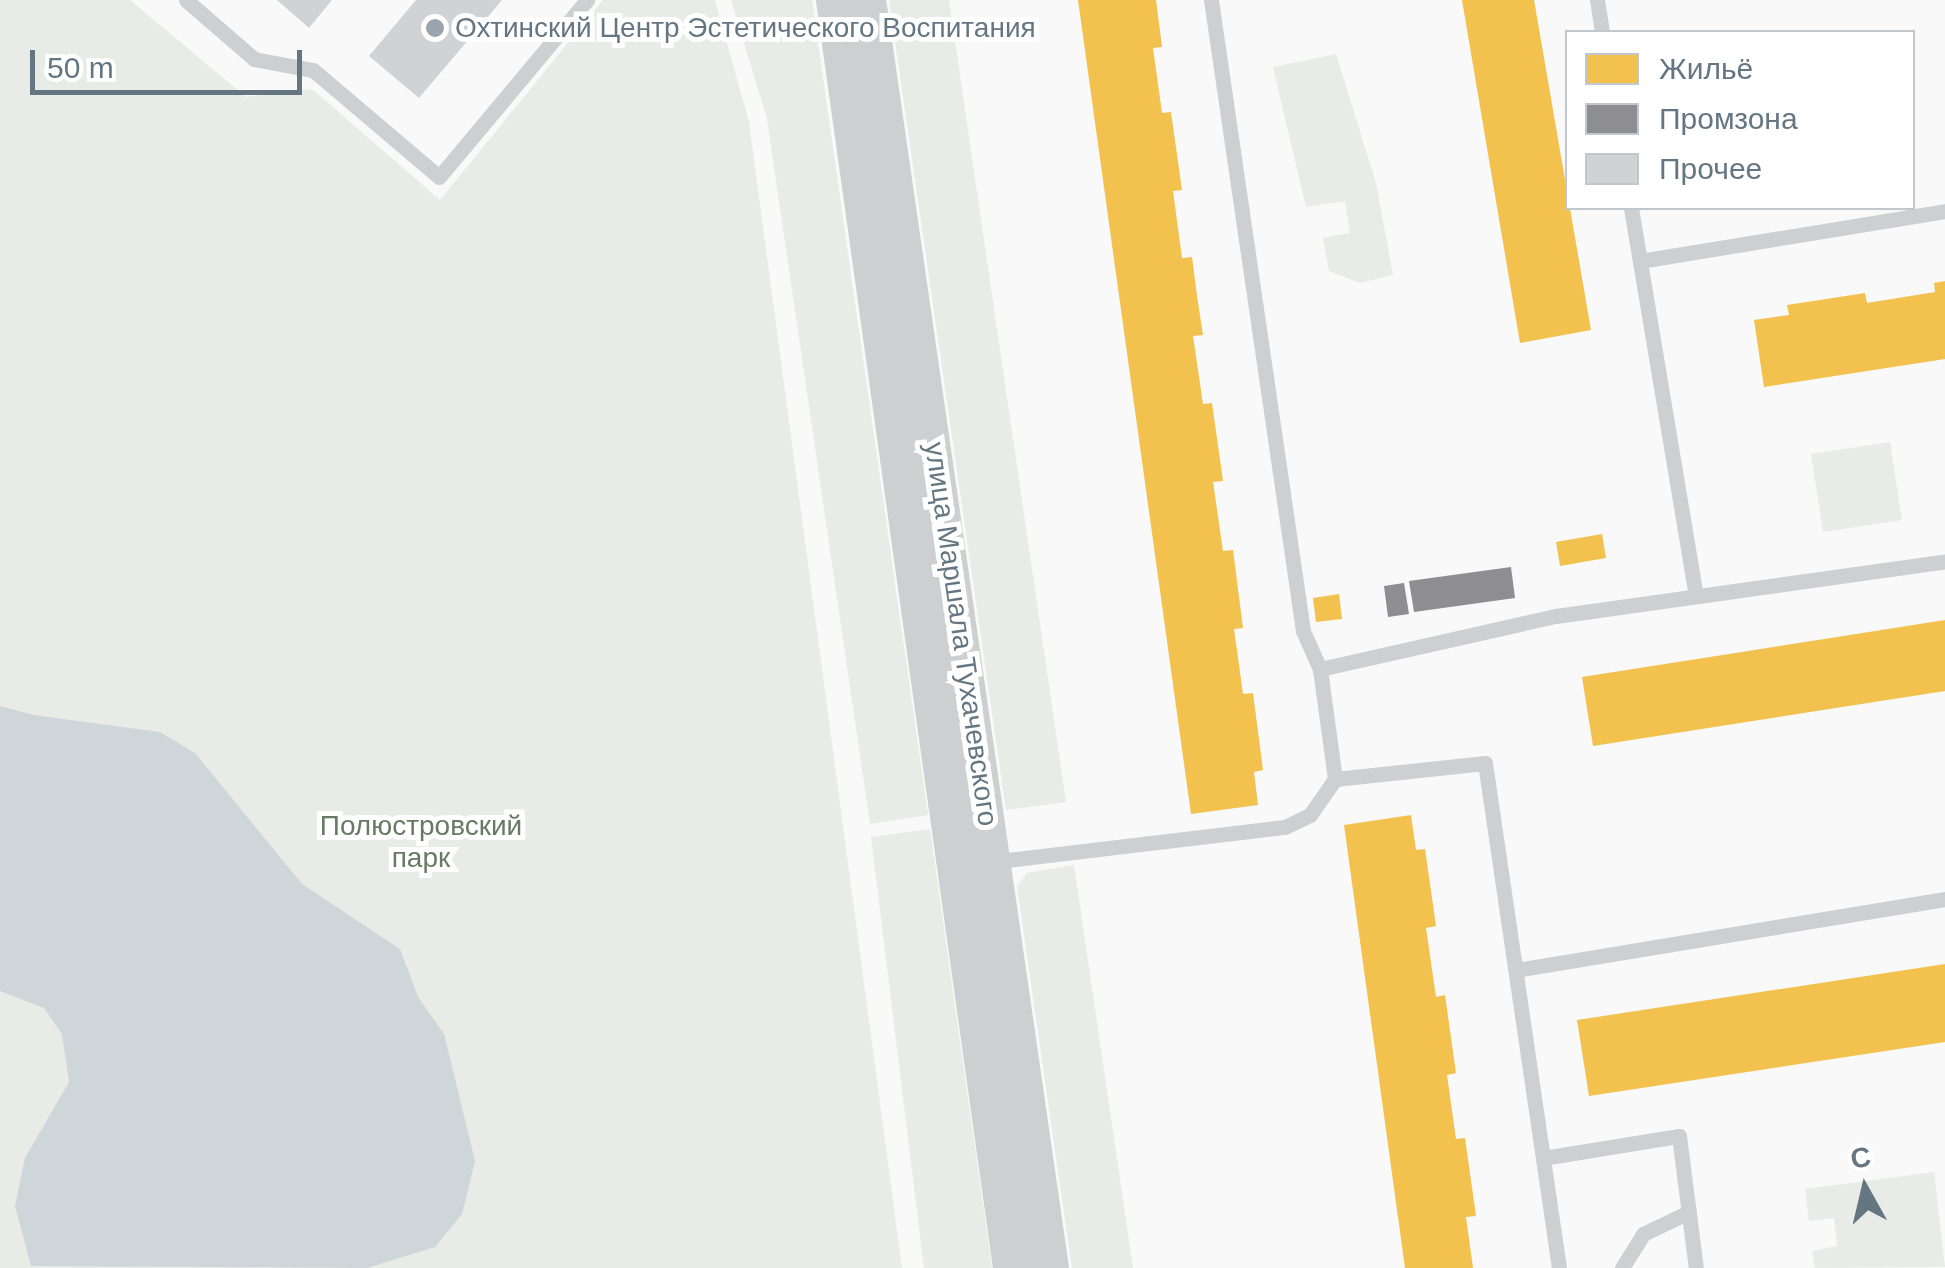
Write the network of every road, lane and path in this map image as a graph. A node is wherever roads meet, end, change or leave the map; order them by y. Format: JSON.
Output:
{"nodes":[{"id":1,"x":186,"y":0,"type":"edge"},
{"id":2,"x":587,"y":0,"type":"edge"},
{"id":3,"x":835,"y":0,"type":"edge"},
{"id":4,"x":868,"y":0,"type":"edge"},
{"id":5,"x":1211,"y":0,"type":"edge"},
{"id":6,"x":1597,"y":0,"type":"edge"},
{"id":7,"x":1602,"y":30,"type":"edge"},
{"id":8,"x":1631,"y":210,"type":"edge"},
{"id":9,"x":1945,"y":211,"type":"edge"},
{"id":10,"x":1640,"y":261,"type":"junction"},
{"id":11,"x":1945,"y":562,"type":"edge"},
{"id":12,"x":1696,"y":595,"type":"junction"},
{"id":13,"x":1320,"y":669,"type":"junction"},
{"id":14,"x":1336,"y":779,"type":"junction"},
{"id":15,"x":994,"y":862,"type":"junction"},
{"id":16,"x":956,"y":867,"type":"junction"},
{"id":17,"x":1945,"y":899,"type":"edge"},
{"id":18,"x":1516,"y":970,"type":"junction"},
{"id":19,"x":1544,"y":1158,"type":"junction"},
{"id":20,"x":1689,"y":1212,"type":"junction"},
{"id":21,"x":1012,"y":1268,"type":"edge"},
{"id":22,"x":1050,"y":1268,"type":"edge"},
{"id":23,"x":1559,"y":1268,"type":"edge"},
{"id":24,"x":1622,"y":1268,"type":"edge"},
{"id":25,"x":1696,"y":1268,"type":"edge"}],
"edges":[{"from":1,"to":2,"type":"lane"},
{"from":3,"to":16,"type":"street","name":"улица Маршала Тухачевского"},
{"from":4,"to":15,"type":"street","name":"улица Маршала Тухачевского"},
{"from":5,"to":13,"type":"lane"},
{"from":6,"to":7,"type":"lane"},
{"from":8,"to":10,"type":"lane"},
{"from":9,"to":10,"type":"lane"},
{"from":10,"to":12,"type":"lane"},
{"from":11,"to":12,"type":"lane"},
{"from":12,"to":13,"type":"lane"},
{"from":13,"to":14,"type":"lane"},
{"from":14,"to":15,"type":"lane"},
{"from":14,"to":18,"type":"lane"},
{"from":15,"to":16,"type":"lane"},
{"from":15,"to":22,"type":"street","name":"улица Маршала Тухачевского"},
{"from":16,"to":21,"type":"street","name":"улица Маршала Тухачевского"},
{"from":17,"to":18,"type":"lane"},
{"from":18,"to":19,"type":"lane"},
{"from":19,"to":20,"type":"lane"},
{"from":19,"to":23,"type":"lane"},
{"from":20,"to":24,"type":"lane"},
{"from":20,"to":25,"type":"lane"}]}
